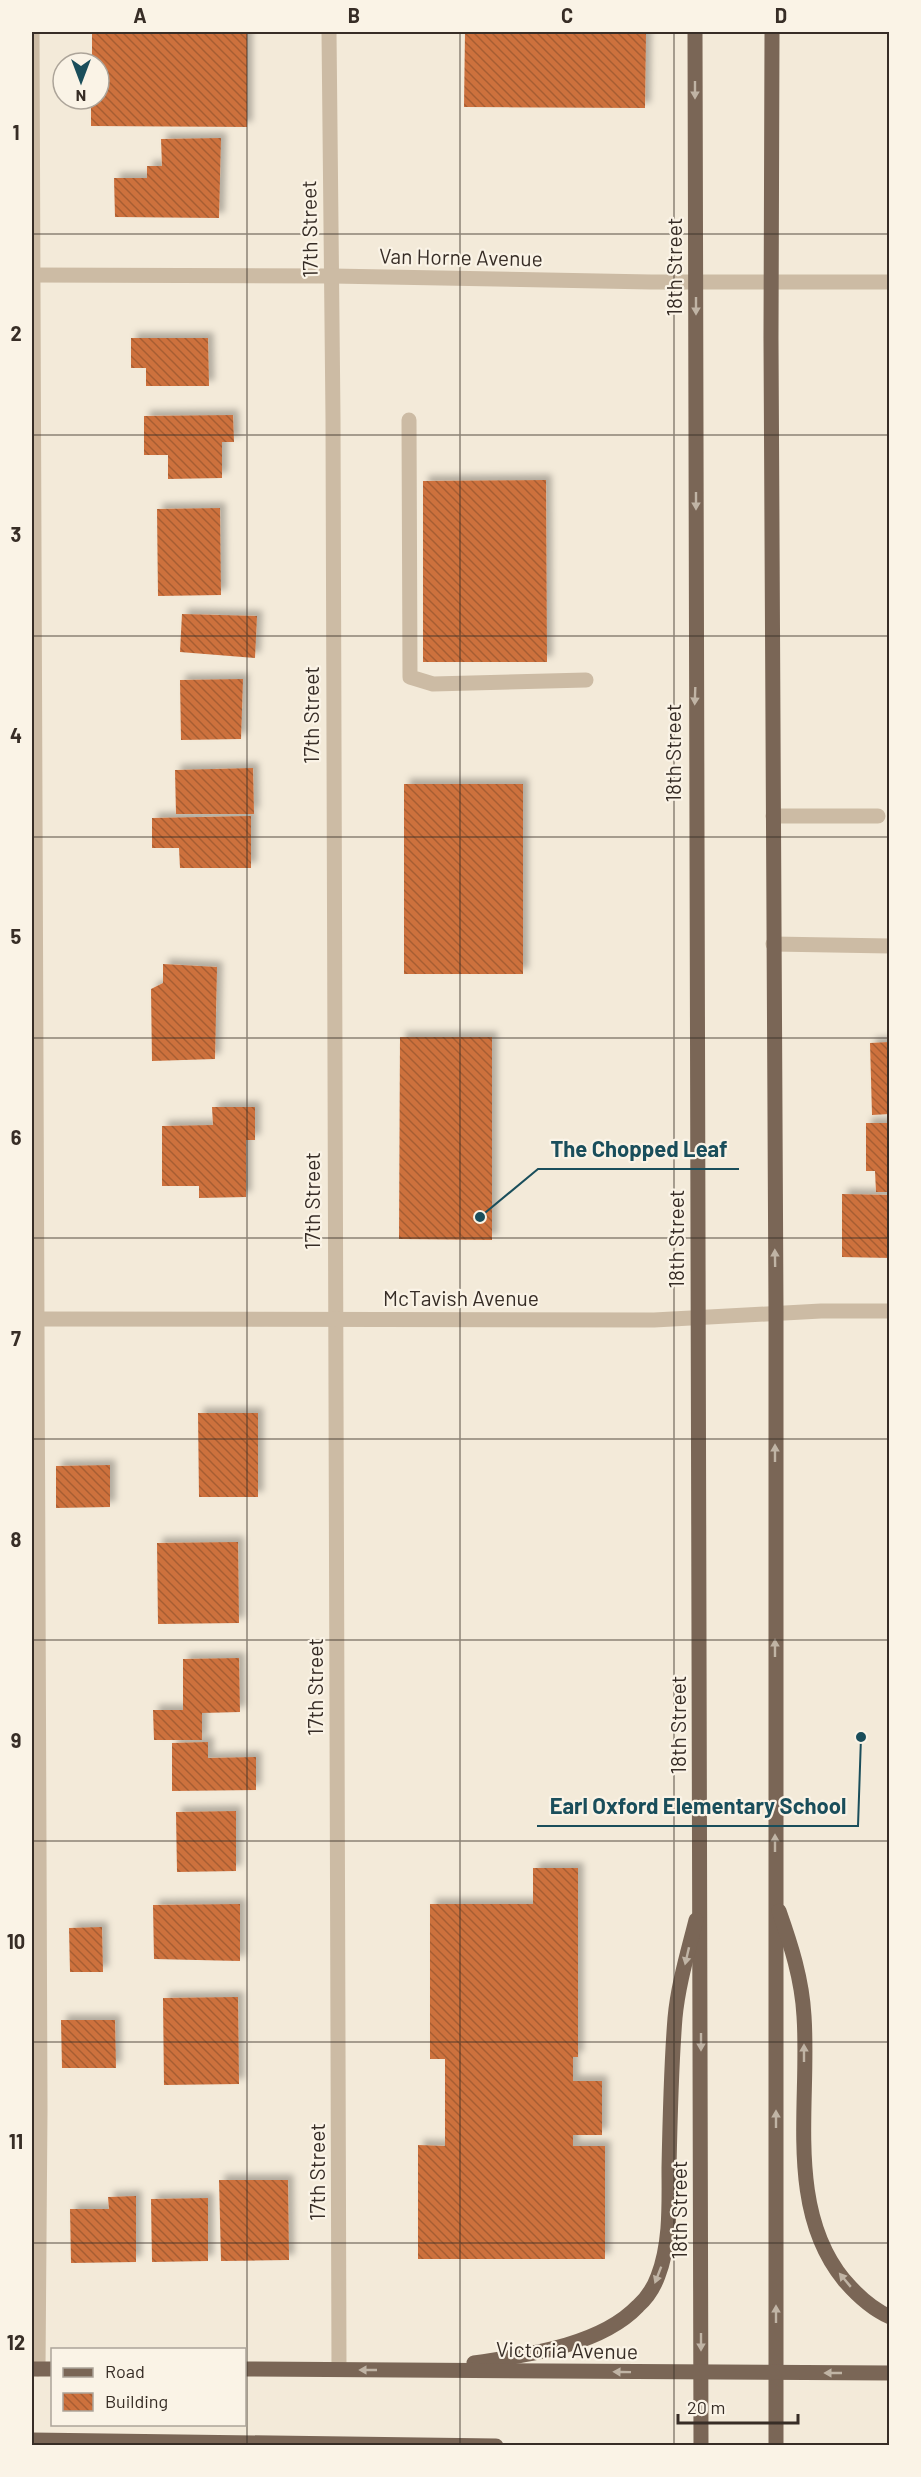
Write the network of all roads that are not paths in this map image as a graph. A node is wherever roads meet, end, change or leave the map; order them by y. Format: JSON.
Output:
{"nodes":[{"id":1,"x":32,"y":32,"type":"edge"},
{"id":2,"x":328,"y":32,"type":"edge"},
{"id":3,"x":695,"y":32,"type":"edge"},
{"id":4,"x":772,"y":32,"type":"edge"},
{"id":5,"x":32,"y":275,"type":"edge"},
{"id":6,"x":332,"y":276,"type":"junction"},
{"id":7,"x":771,"y":281,"type":"junction"},
{"id":8,"x":696,"y":282,"type":"junction"},
{"id":9,"x":890,"y":282,"type":"edge"},
{"id":10,"x":409,"y":420,"type":"dead end"},
{"id":11,"x":586,"y":680,"type":"dead end"},
{"id":12,"x":773,"y":816,"type":"junction"},
{"id":13,"x":878,"y":816,"type":"dead end"},
{"id":14,"x":773,"y":944,"type":"junction"},
{"id":15,"x":890,"y":946,"type":"edge"},
{"id":16,"x":890,"y":1311,"type":"edge"},
{"id":17,"x":776,"y":1313,"type":"junction"},
{"id":18,"x":699,"y":1317,"type":"junction"},
{"id":19,"x":34,"y":1319,"type":"edge"},
{"id":20,"x":334,"y":1320,"type":"junction"},
{"id":21,"x":701,"y":1900,"type":"junction"},
{"id":22,"x":775,"y":1901,"type":"junction"},
{"id":23,"x":890,"y":2317,"type":"edge"},
{"id":24,"x":41,"y":2370,"type":"edge"},
{"id":25,"x":246,"y":2370,"type":"edge"},
{"id":26,"x":339,"y":2370,"type":"junction"},
{"id":27,"x":426,"y":2370,"type":"junction"},
{"id":28,"x":701,"y":2372,"type":"junction"},
{"id":29,"x":776,"y":2373,"type":"junction"},
{"id":30,"x":890,"y":2373,"type":"edge"},
{"id":31,"x":36,"y":2442,"type":"edge"},
{"id":32,"x":228,"y":2442,"type":"junction"},
{"id":33,"x":336,"y":2444,"type":"edge"},
{"id":34,"x":253,"y":2445,"type":"edge"},
{"id":35,"x":496,"y":2445,"type":"edge"},
{"id":36,"x":701,"y":2445,"type":"edge"},
{"id":37,"x":776,"y":2445,"type":"edge"}],
"edges":[{"from":1,"to":5,"type":"street"},
{"from":2,"to":6,"type":"street","name":"17th Street"},
{"from":3,"to":8,"type":"main road","name":"18th Street","one_way":true},
{"from":4,"to":7,"type":"main road"},
{"from":5,"to":6,"type":"street","name":"Van Horne Avenue"},
{"from":5,"to":19,"type":"street"},
{"from":6,"to":8,"type":"street","name":"Van Horne Avenue"},
{"from":6,"to":20,"type":"street","name":"17th Street"},
{"from":7,"to":8,"type":"street","name":"Van Horne Avenue"},
{"from":7,"to":9,"type":"street","name":"Van Horne Avenue"},
{"from":7,"to":12,"type":"main road"},
{"from":8,"to":18,"type":"main road","name":"18th Street","one_way":true},
{"from":10,"to":11,"type":"street"},
{"from":12,"to":13,"type":"street"},
{"from":12,"to":14,"type":"main road"},
{"from":14,"to":15,"type":"street"},
{"from":17,"to":14,"type":"main road","one_way":true},
{"from":16,"to":17,"type":"street","name":"McTavish Avenue"},
{"from":17,"to":18,"type":"street","name":"McTavish Avenue"},
{"from":22,"to":17,"type":"main road","one_way":true},
{"from":18,"to":20,"type":"street","name":"McTavish Avenue"},
{"from":18,"to":21,"type":"main road","name":"18th Street"},
{"from":19,"to":20,"type":"street","name":"McTavish Avenue"},
{"from":19,"to":24,"type":"street"},
{"from":20,"to":26,"type":"street","name":"17th Street"},
{"from":21,"to":27,"type":"main road","one_way":true},
{"from":21,"to":28,"type":"main road","name":"18th Street","one_way":true},
{"from":23,"to":22,"type":"main road","one_way":true},
{"from":29,"to":22,"type":"main road","one_way":true},
{"from":25,"to":26,"type":"main road","name":"Victoria Avenue"},
{"from":27,"to":26,"type":"main road","name":"Victoria Avenue","one_way":true},
{"from":28,"to":27,"type":"main road","name":"Victoria Avenue","one_way":true},
{"from":28,"to":29,"type":"main road","name":"Victoria Avenue"},
{"from":28,"to":36,"type":"main road","name":"18th Street"},
{"from":30,"to":29,"type":"main road","name":"Victoria Avenue","one_way":true},
{"from":29,"to":37,"type":"main road"},
{"from":31,"to":32,"type":"main road"},
{"from":32,"to":33,"type":"main road"},
{"from":32,"to":34,"type":"main road"},
{"from":33,"to":35,"type":"main road"}]}
